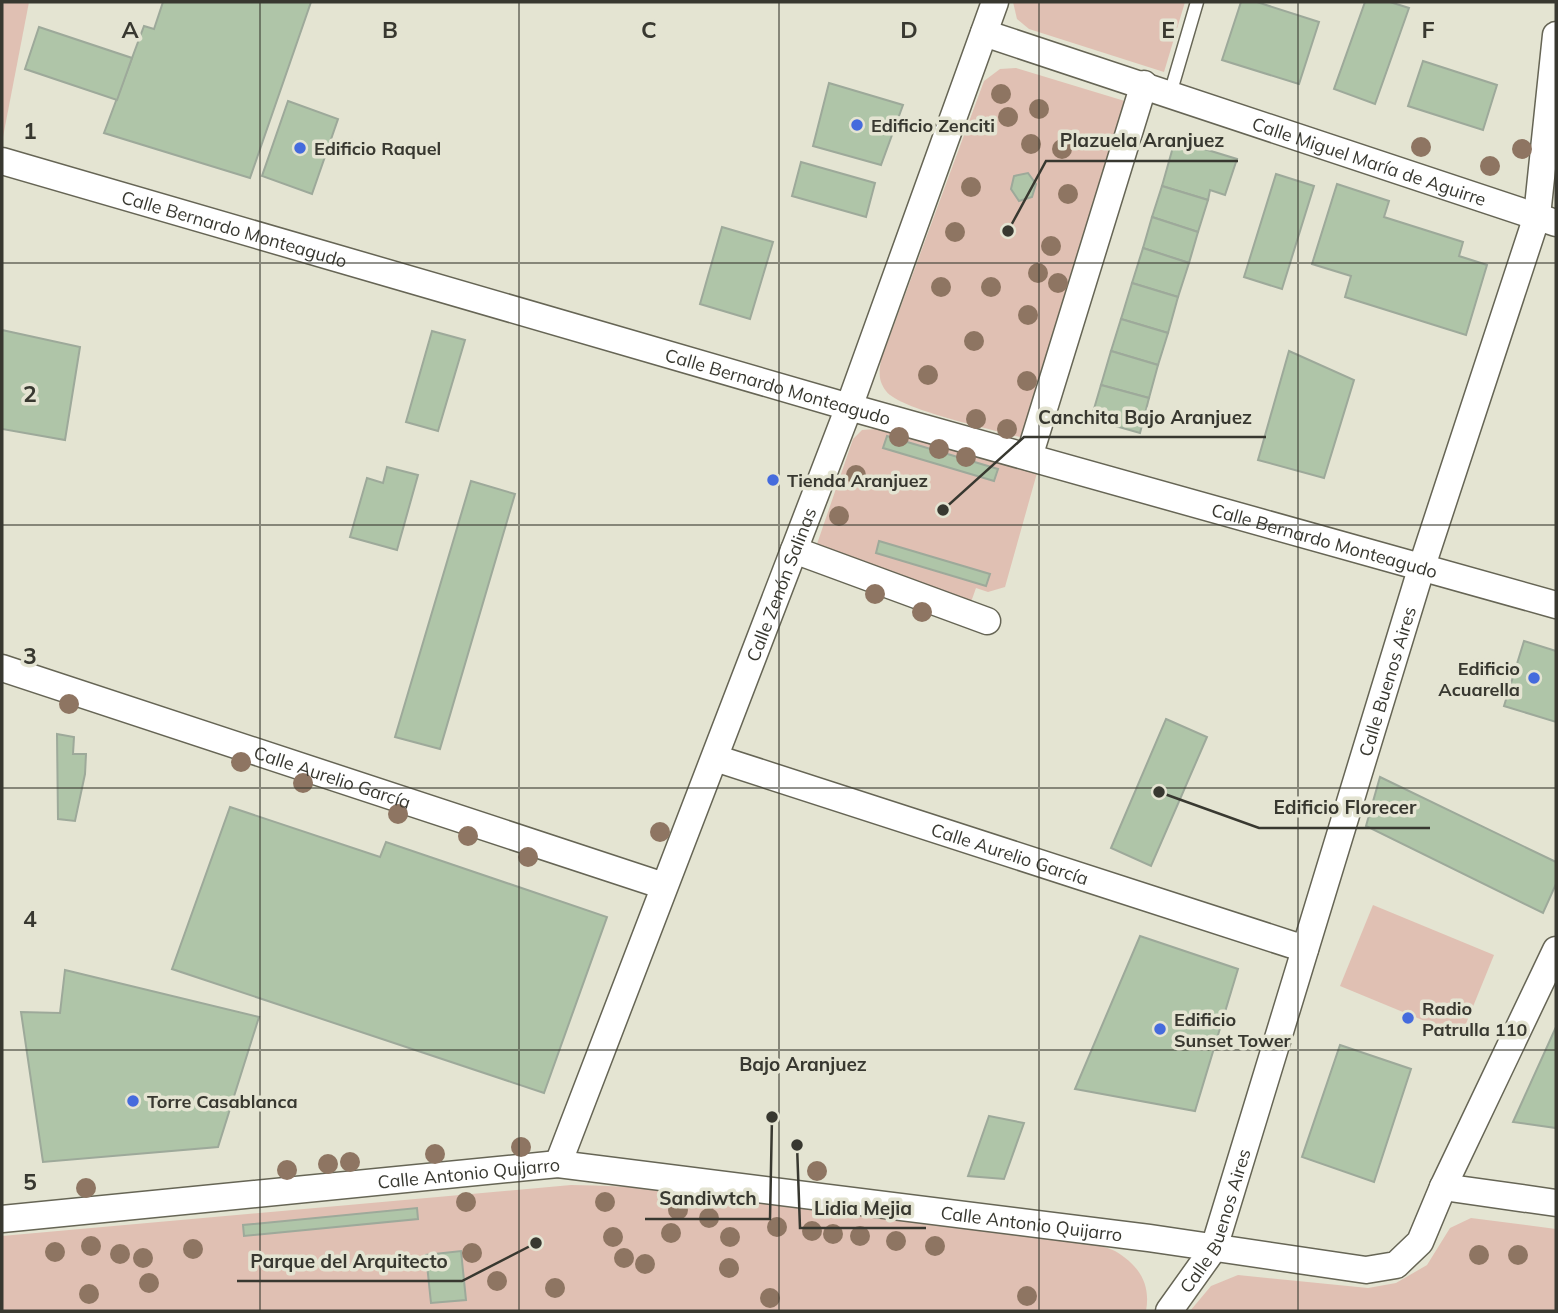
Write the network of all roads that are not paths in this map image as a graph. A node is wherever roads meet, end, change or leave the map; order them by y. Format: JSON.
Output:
{"nodes":[{"id":1,"x":994,"y":2,"type":"edge"},
{"id":2,"x":1198,"y":2,"type":"edge"},
{"id":3,"x":984,"y":33,"type":"junction"},
{"id":4,"x":1556,"y":35,"type":"edge"},
{"id":5,"x":1144,"y":84,"type":"junction"},
{"id":6,"x":1170,"y":94,"type":"junction"},
{"id":7,"x":2,"y":161,"type":"edge"},
{"id":8,"x":1546,"y":219,"type":"edge"},
{"id":9,"x":849,"y":407,"type":"junction"},
{"id":10,"x":1029,"y":457,"type":"junction"},
{"id":11,"x":794,"y":551,"type":"junction"},
{"id":12,"x":1422,"y":566,"type":"junction"},
{"id":13,"x":1556,"y":605,"type":"edge"},
{"id":14,"x":987,"y":621,"type":"dead end"},
{"id":15,"x":2,"y":668,"type":"edge"},
{"id":16,"x":715,"y":758,"type":"junction"},
{"id":17,"x":664,"y":886,"type":"junction"},
{"id":18,"x":1305,"y":950,"type":"junction"},
{"id":19,"x":1556,"y":950,"type":"edge"},
{"id":20,"x":558,"y":1164,"type":"junction"},
{"id":21,"x":1443,"y":1187,"type":"junction"},
{"id":22,"x":1556,"y":1203,"type":"edge"},
{"id":23,"x":2,"y":1219,"type":"edge"},
{"id":24,"x":1214,"y":1248,"type":"junction"},
{"id":25,"x":1169,"y":1311,"type":"edge"}],
"edges":[{"from":1,"to":3,"type":"street","name":"Calle Zenón Salinas"},
{"from":2,"to":6,"type":"lane"},
{"from":3,"to":5,"type":"street","name":"Calle Miguel María de Aguirre"},
{"from":3,"to":9,"type":"street","name":"Calle Zenón Salinas"},
{"from":4,"to":8,"type":"street","name":"Calle Buenos Aires"},
{"from":5,"to":6,"type":"street","name":"Calle Miguel María de Aguirre"},
{"from":5,"to":10,"type":"street"},
{"from":6,"to":8,"type":"street","name":"Calle Miguel María de Aguirre"},
{"from":7,"to":9,"type":"street","name":"Calle Bernardo Monteagudo"},
{"from":8,"to":12,"type":"street","name":"Calle Buenos Aires"},
{"from":9,"to":10,"type":"street","name":"Calle Bernardo Monteagudo"},
{"from":9,"to":11,"type":"street","name":"Calle Zenón Salinas"},
{"from":10,"to":12,"type":"street","name":"Calle Bernardo Monteagudo"},
{"from":11,"to":14,"type":"street"},
{"from":11,"to":16,"type":"street","name":"Calle Zenón Salinas"},
{"from":12,"to":13,"type":"street","name":"Calle Bernardo Monteagudo"},
{"from":12,"to":18,"type":"street","name":"Calle Buenos Aires"},
{"from":15,"to":17,"type":"street","name":"Calle Aurelio García"},
{"from":16,"to":17,"type":"street","name":"Calle Zenón Salinas"},
{"from":16,"to":18,"type":"street","name":"Calle Aurelio García"},
{"from":17,"to":20,"type":"street","name":"Calle Zenón Salinas"},
{"from":18,"to":24,"type":"street","name":"Calle Buenos Aires"},
{"from":19,"to":21,"type":"street","name":"Calle Antonio Quijarro"},
{"from":20,"to":23,"type":"street","name":"Calle Antonio Quijarro"},
{"from":20,"to":24,"type":"street","name":"Calle Antonio Quijarro"},
{"from":21,"to":22,"type":"street"},
{"from":21,"to":24,"type":"street","name":"Calle Antonio Quijarro"},
{"from":24,"to":25,"type":"street","name":"Calle Buenos Aires"}]}
